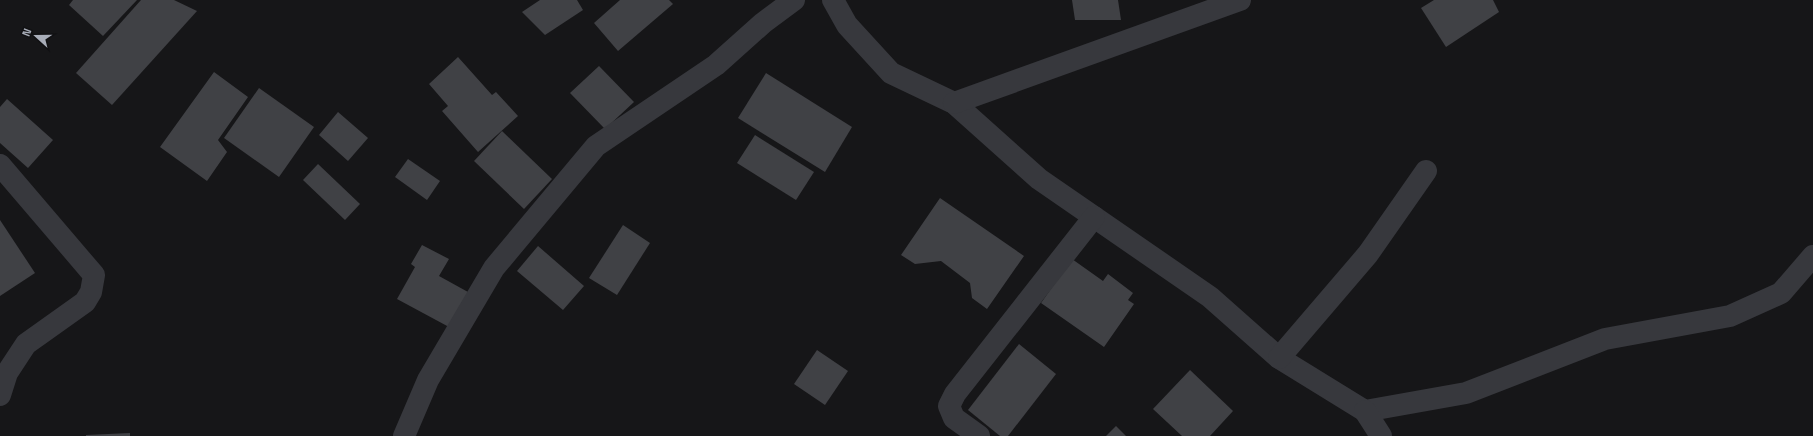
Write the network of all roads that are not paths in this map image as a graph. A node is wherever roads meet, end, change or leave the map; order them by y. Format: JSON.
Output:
{"nodes":[{"id":1,"x":794,"y":0,"type":"edge"},
{"id":2,"x":832,"y":0,"type":"edge"},
{"id":3,"x":1240,"y":0,"type":"edge"},
{"id":4,"x":954,"y":103,"type":"junction"},
{"id":5,"x":0,"y":165,"type":"edge"},
{"id":6,"x":1426,"y":171,"type":"dead end"},
{"id":7,"x":1094,"y":218,"type":"junction"},
{"id":8,"x":1813,"y":256,"type":"edge"},
{"id":9,"x":1279,"y":358,"type":"junction"},
{"id":10,"x":0,"y":395,"type":"edge"},
{"id":11,"x":1365,"y":411,"type":"junction"},
{"id":12,"x":404,"y":436,"type":"edge"},
{"id":13,"x":979,"y":436,"type":"edge"},
{"id":14,"x":1381,"y":436,"type":"edge"}],
"edges":[{"from":1,"to":12,"type":"street"},
{"from":2,"to":4,"type":"street"},
{"from":3,"to":4,"type":"street"},
{"from":4,"to":7,"type":"street"},
{"from":5,"to":10,"type":"street"},
{"from":6,"to":9,"type":"street"},
{"from":7,"to":9,"type":"street"},
{"from":7,"to":13,"type":"street"},
{"from":8,"to":11,"type":"street"},
{"from":9,"to":11,"type":"street"},
{"from":11,"to":14,"type":"street"}]}
